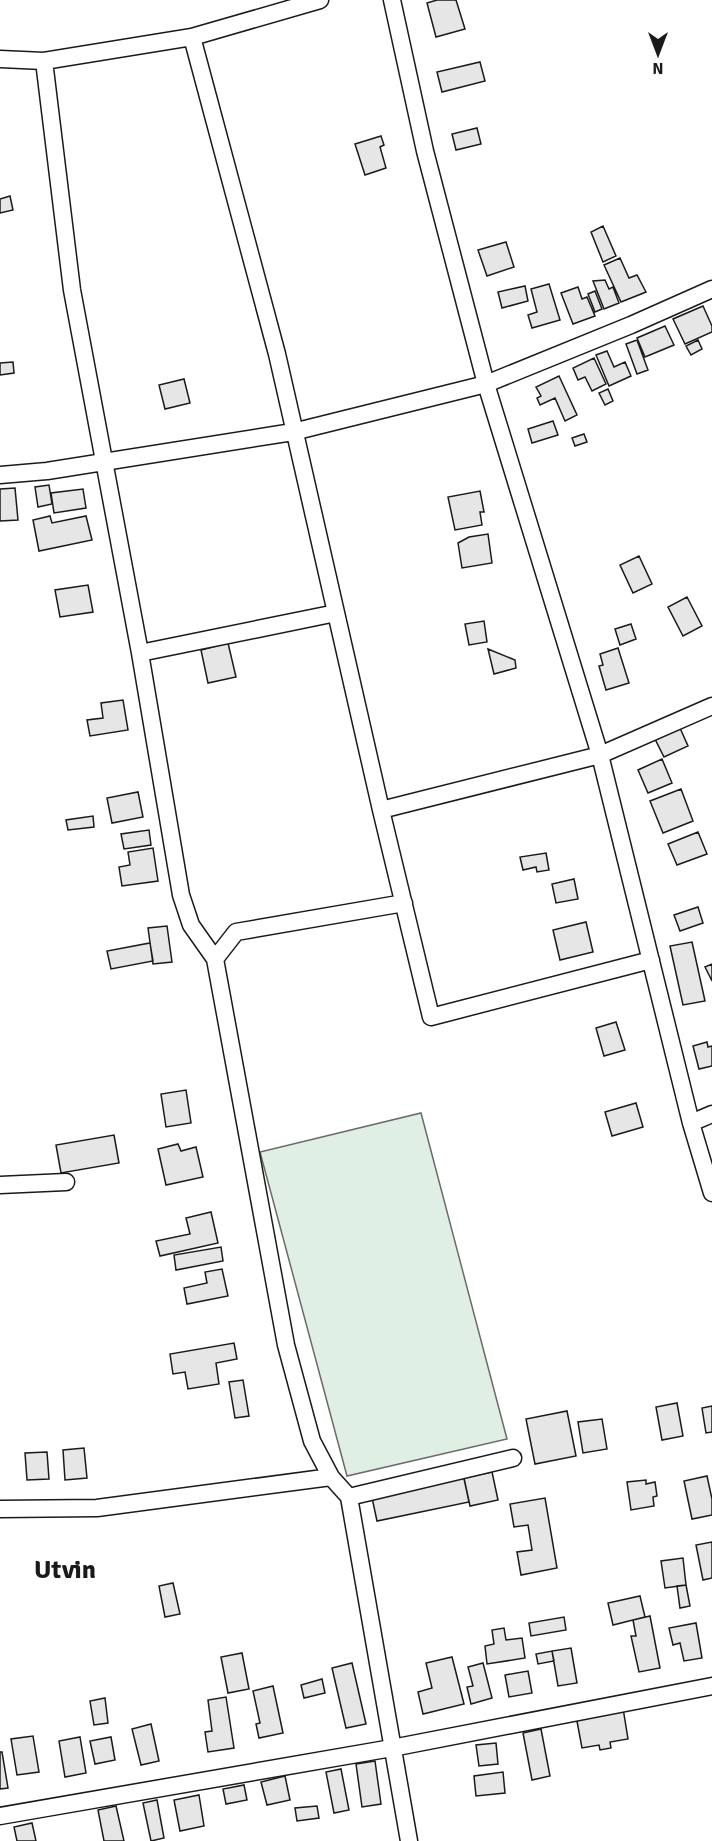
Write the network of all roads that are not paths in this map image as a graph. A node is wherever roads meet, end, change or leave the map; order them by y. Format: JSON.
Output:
{"nodes":[{"id":1,"x":320,"y":0,"type":"edge"},
{"id":2,"x":392,"y":0,"type":"edge"},
{"id":3,"x":192,"y":38,"type":"junction"},
{"id":4,"x":0,"y":59,"type":"edge"},
{"id":5,"x":44,"y":61,"type":"junction"},
{"id":6,"x":712,"y":289,"type":"edge"},
{"id":7,"x":486,"y":384,"type":"junction"},
{"id":8,"x":295,"y":432,"type":"junction"},
{"id":9,"x":104,"y":462,"type":"junction"},
{"id":10,"x":0,"y":476,"type":"edge"},
{"id":11,"x":336,"y":613,"type":"junction"},
{"id":12,"x":140,"y":653,"type":"junction"},
{"id":13,"x":712,"y":706,"type":"edge"},
{"id":14,"x":600,"y":755,"type":"junction"},
{"id":15,"x":381,"y":810,"type":"junction"},
{"id":16,"x":404,"y":903,"type":"junction"},
{"id":17,"x":215,"y":959,"type":"junction"},
{"id":18,"x":651,"y":960,"type":"junction"},
{"id":19,"x":712,"y":1114,"type":"edge"},
{"id":20,"x":691,"y":1123,"type":"junction"},
{"id":21,"x":66,"y":1182,"type":"dead end"},
{"id":22,"x":0,"y":1185,"type":"edge"},
{"id":23,"x":712,"y":1193,"type":"edge"},
{"id":24,"x":513,"y":1458,"type":"dead end"},
{"id":25,"x":331,"y":1477,"type":"junction"},
{"id":26,"x":349,"y":1497,"type":"junction"},
{"id":27,"x":0,"y":1509,"type":"edge"},
{"id":28,"x":712,"y":1686,"type":"edge"},
{"id":29,"x":392,"y":1748,"type":"junction"},
{"id":30,"x":0,"y":1816,"type":"edge"},
{"id":31,"x":410,"y":1841,"type":"edge"}],
"edges":[{"from":1,"to":3,"type":"street"},
{"from":2,"to":7,"type":"street"},
{"from":3,"to":5,"type":"street"},
{"from":3,"to":8,"type":"street"},
{"from":4,"to":5,"type":"street"},
{"from":5,"to":9,"type":"street"},
{"from":6,"to":7,"type":"street"},
{"from":7,"to":8,"type":"street"},
{"from":7,"to":14,"type":"street"},
{"from":8,"to":9,"type":"street"},
{"from":8,"to":11,"type":"street"},
{"from":9,"to":10,"type":"street"},
{"from":9,"to":12,"type":"street"},
{"from":11,"to":12,"type":"street"},
{"from":11,"to":15,"type":"street"},
{"from":12,"to":17,"type":"street"},
{"from":13,"to":14,"type":"street"},
{"from":14,"to":15,"type":"street"},
{"from":14,"to":18,"type":"street"},
{"from":15,"to":16,"type":"street"},
{"from":16,"to":17,"type":"street"},
{"from":16,"to":18,"type":"street"},
{"from":17,"to":25,"type":"street"},
{"from":18,"to":20,"type":"street"},
{"from":19,"to":20,"type":"street"},
{"from":20,"to":23,"type":"street"},
{"from":21,"to":22,"type":"street"},
{"from":24,"to":26,"type":"street"},
{"from":25,"to":26,"type":"street"},
{"from":25,"to":27,"type":"street"},
{"from":26,"to":29,"type":"street"},
{"from":28,"to":29,"type":"street"},
{"from":29,"to":30,"type":"street"},
{"from":29,"to":31,"type":"street"}]}
